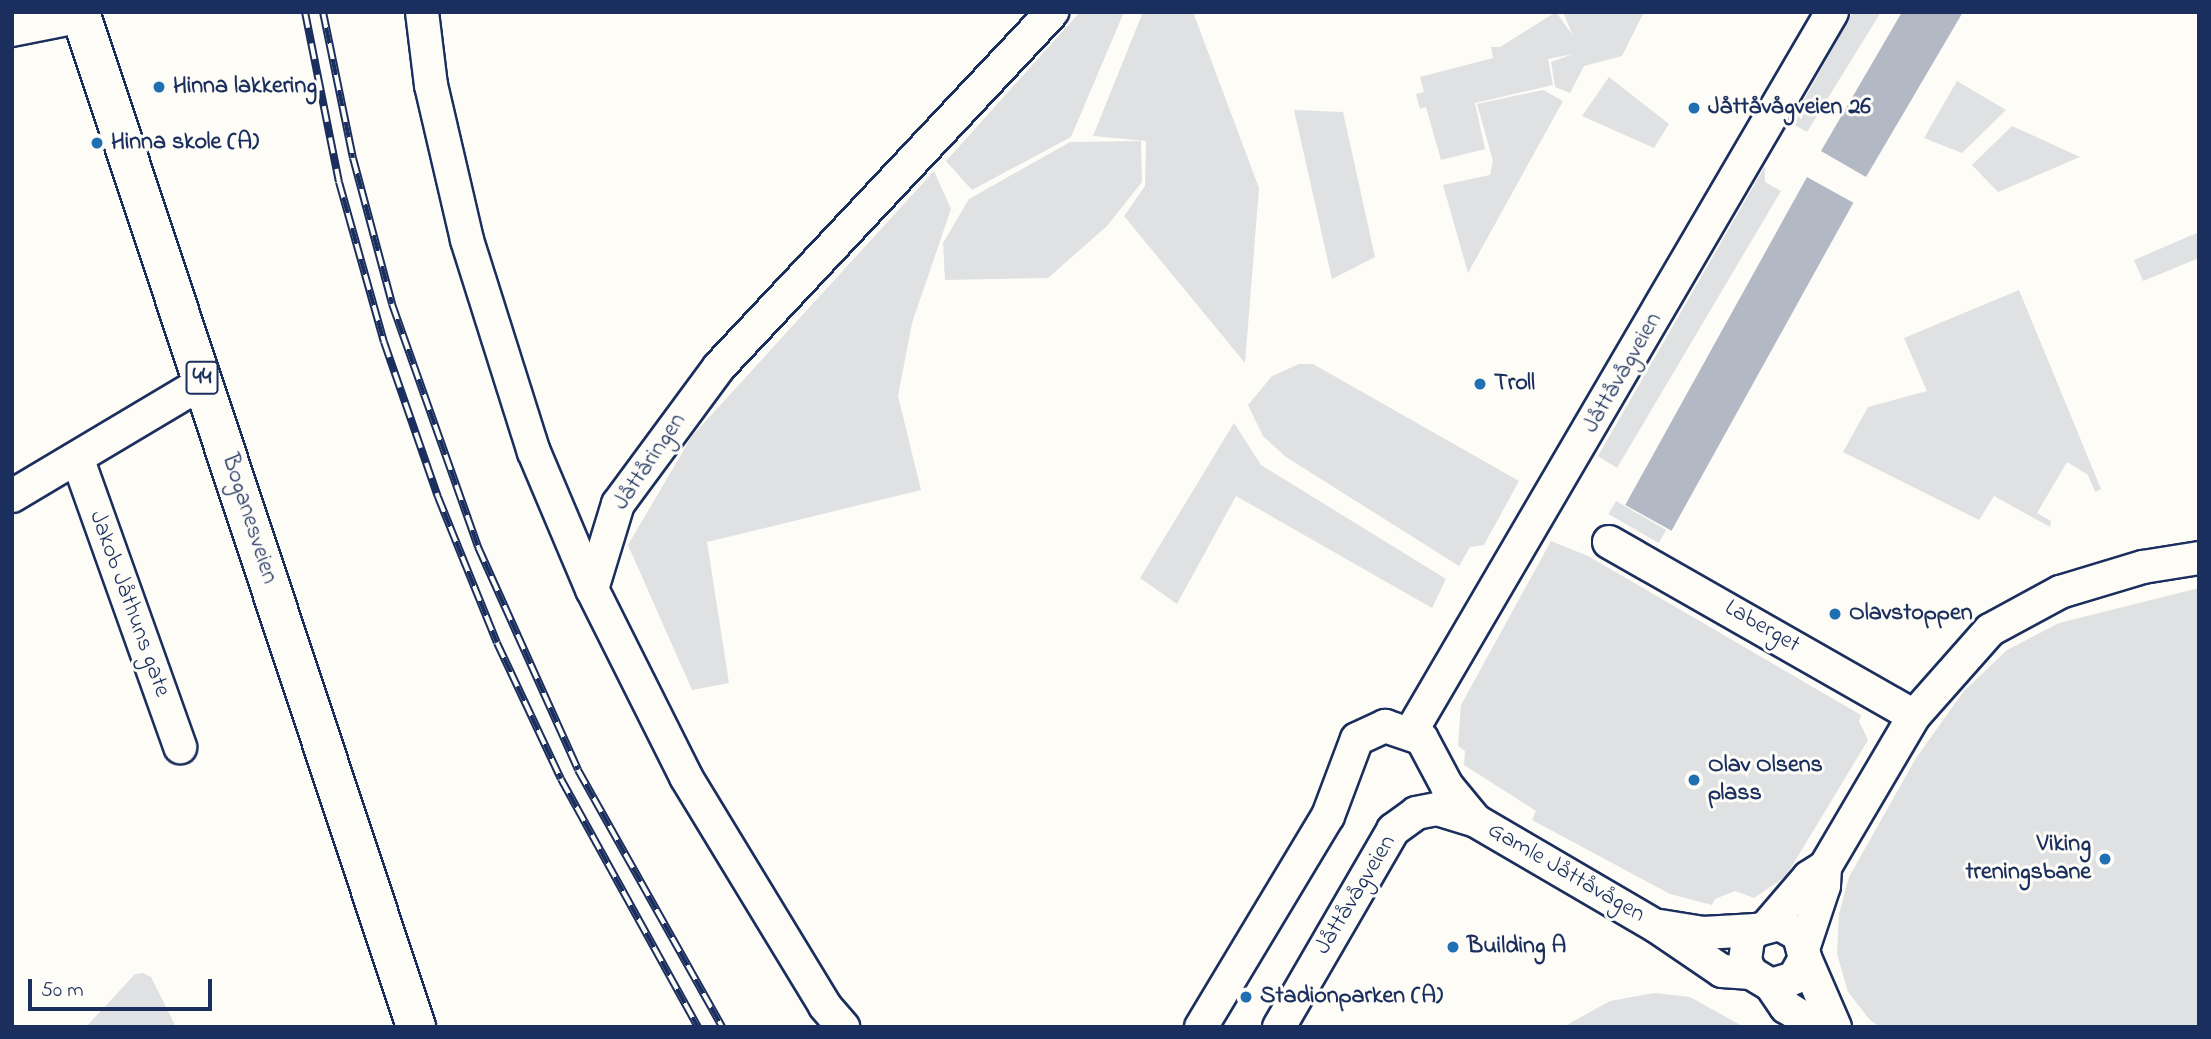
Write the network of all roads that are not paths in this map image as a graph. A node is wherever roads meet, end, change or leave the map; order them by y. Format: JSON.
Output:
{"nodes":[{"id":1,"x":422,"y":12,"type":"edge"},
{"id":2,"x":1052,"y":12,"type":"edge"},
{"id":3,"x":1832,"y":12,"type":"edge"},
{"id":4,"x":81,"y":14,"type":"edge"},
{"id":5,"x":12,"y":30,"type":"edge"},
{"id":6,"x":203,"y":382,"type":"junction"},
{"id":7,"x":78,"y":460,"type":"junction"},
{"id":8,"x":12,"y":496,"type":"edge"},
{"id":9,"x":1609,"y":542,"type":"dead end"},
{"id":10,"x":2199,"y":558,"type":"edge"},
{"id":11,"x":592,"y":589,"type":"junction"},
{"id":12,"x":1914,"y":716,"type":"junction"},
{"id":13,"x":1410,"y":732,"type":"junction"},
{"id":14,"x":180,"y":747,"type":"dead end"},
{"id":15,"x":1476,"y":821,"type":"junction"},
{"id":16,"x":1825,"y":867,"type":"junction"},
{"id":17,"x":1656,"y":926,"type":"junction"},
{"id":18,"x":1762,"y":927,"type":"junction"},
{"id":19,"x":1805,"y":952,"type":"junction"},
{"id":20,"x":1761,"y":979,"type":"junction"},
{"id":21,"x":416,"y":1027,"type":"edge"},
{"id":22,"x":843,"y":1027,"type":"edge"},
{"id":23,"x":1201,"y":1027,"type":"edge"},
{"id":24,"x":1279,"y":1027,"type":"edge"},
{"id":25,"x":1818,"y":1027,"type":"edge"},
{"id":26,"x":1835,"y":1027,"type":"edge"}],
"edges":[{"from":1,"to":11,"type":"street"},
{"from":2,"to":11,"type":"street","name":"Jåttåringen"},
{"from":3,"to":13,"type":"street","name":"Jåttåvågveien"},
{"from":4,"to":5,"type":"street"},
{"from":4,"to":6,"type":"main road","name":"Boganesveien","number":"44"},
{"from":6,"to":7,"type":"street"},
{"from":6,"to":21,"type":"main road","name":"Boganesveien","number":"44"},
{"from":7,"to":8,"type":"street"},
{"from":7,"to":14,"type":"street","name":"Jakob Jåthuns gate"},
{"from":9,"to":12,"type":"street","name":"Laberget"},
{"from":10,"to":12,"type":"street"},
{"from":11,"to":22,"type":"street"},
{"from":12,"to":16,"type":"street"},
{"from":13,"to":15,"type":"street"},
{"from":13,"to":23,"type":"street"},
{"from":15,"to":17,"type":"street","name":"Gamle Jåttåvågen"},
{"from":15,"to":24,"type":"street","name":"Jåttåvågveien"},
{"from":16,"to":18,"type":"street"},
{"from":16,"to":19,"type":"street"},
{"from":17,"to":18,"type":"street","name":"Gamle Jåttåvågen"},
{"from":17,"to":20,"type":"street","name":"Gamle Jåttåvågen"},
{"from":18,"to":19,"type":"street","name":"Gamle Jåttåvågen"},
{"from":18,"to":20,"type":"street"},
{"from":19,"to":20,"type":"street"},
{"from":19,"to":26,"type":"street","name":"Gamle Jåttåvågen"},
{"from":20,"to":25,"type":"street"}]}
